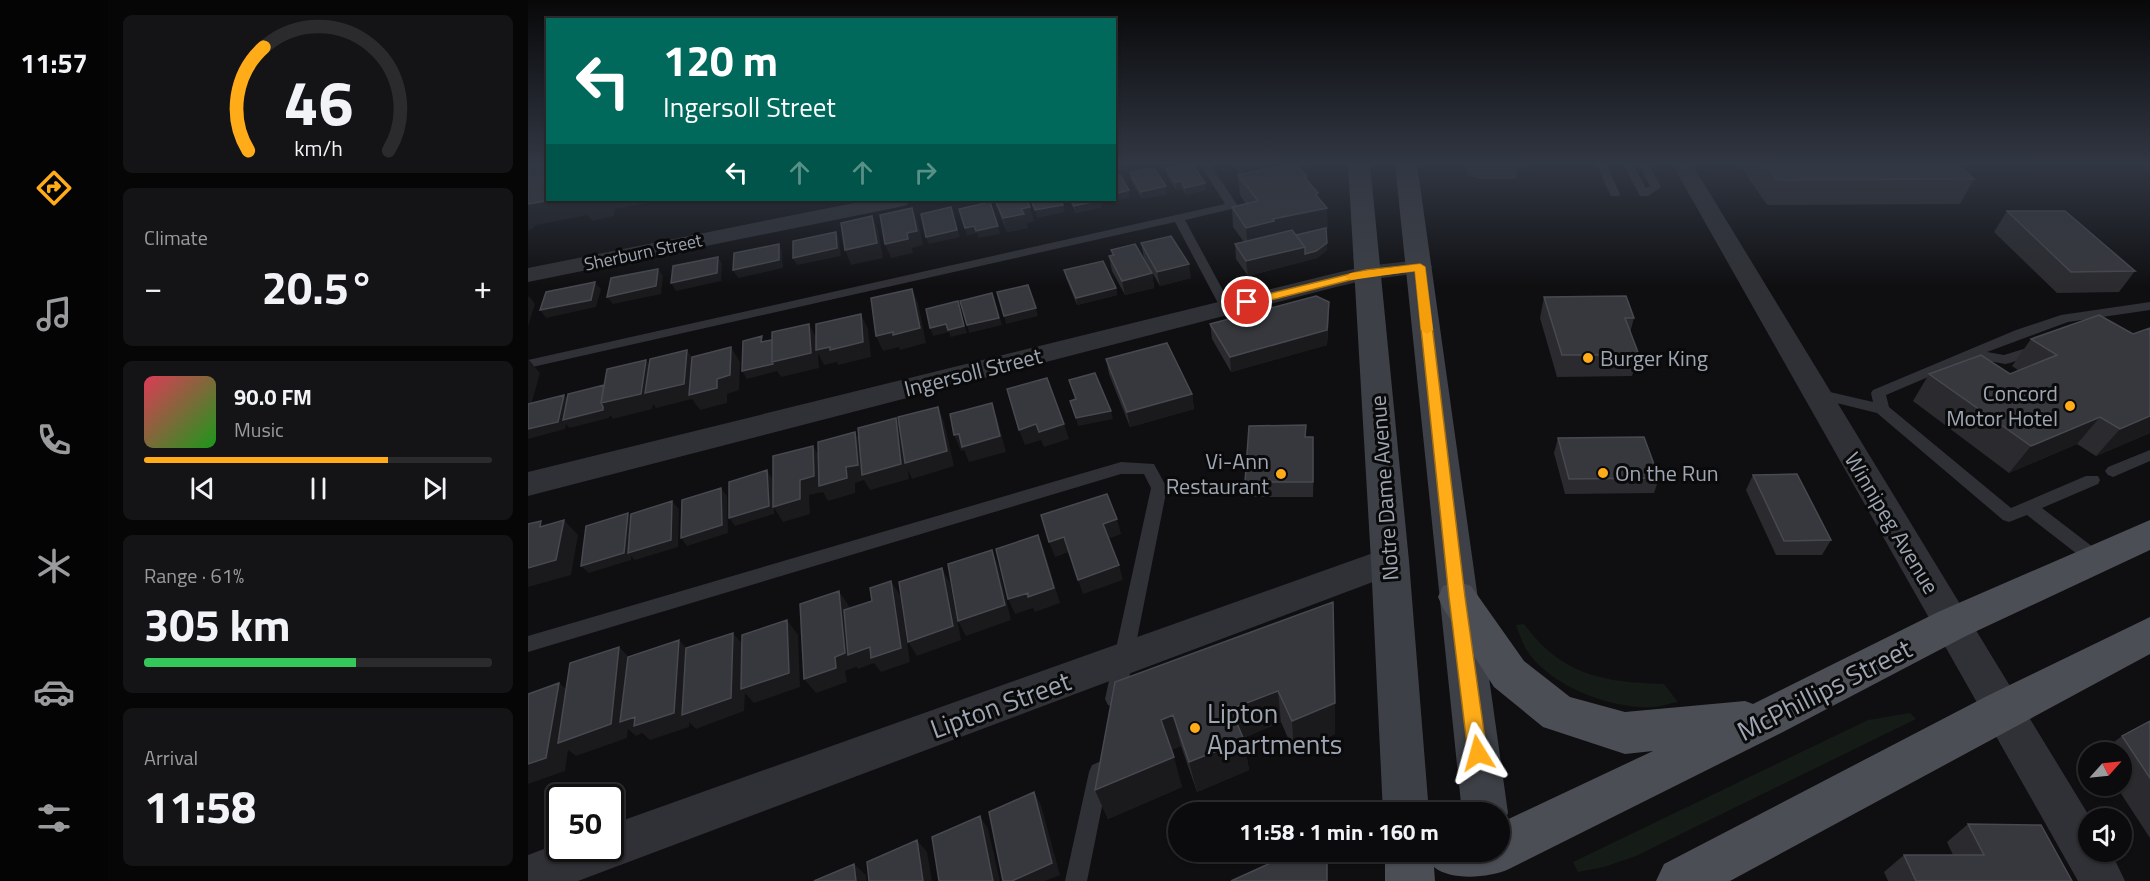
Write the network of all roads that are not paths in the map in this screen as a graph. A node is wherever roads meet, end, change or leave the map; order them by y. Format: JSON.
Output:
{"nodes":[{"id":1,"x":874,"y":205,"type":"edge"},
{"id":2,"x":1231,"y":205,"type":"edge"},
{"id":3,"x":1362,"y":205,"type":"edge"},
{"id":4,"x":1412,"y":205,"type":"edge"},
{"id":5,"x":1706,"y":205,"type":"edge"},
{"id":6,"x":1178,"y":218,"type":"junction"},
{"id":7,"x":1420,"y":267,"type":"junction"},
{"id":8,"x":1366,"y":273,"type":"junction"},
{"id":9,"x":528,"y":275,"type":"edge"},
{"id":10,"x":2149,"y":307,"type":"edge"},
{"id":11,"x":1226,"y":308,"type":"junction"},
{"id":12,"x":2036,"y":349,"type":"edge"},
{"id":13,"x":1972,"y":354,"type":"junction"},
{"id":14,"x":528,"y":364,"type":"edge"},
{"id":15,"x":1815,"y":393,"type":"junction"},
{"id":16,"x":1882,"y":409,"type":"junction"},
{"id":17,"x":2150,"y":455,"type":"edge"},
{"id":18,"x":2113,"y":471,"type":"dead end"},
{"id":19,"x":2092,"y":480,"type":"dead end"},
{"id":20,"x":528,"y":484,"type":"edge"},
{"id":21,"x":2031,"y":508,"type":"junction"},
{"id":22,"x":2150,"y":534,"type":"edge"},
{"id":23,"x":2096,"y":558,"type":"junction"},
{"id":24,"x":1390,"y":561,"type":"junction"},
{"id":25,"x":1457,"y":597,"type":"junction"},
{"id":26,"x":1952,"y":624,"type":"junction"},
{"id":27,"x":2150,"y":634,"type":"edge"},
{"id":28,"x":528,"y":644,"type":"edge"},
{"id":29,"x":1124,"y":658,"type":"junction"},
{"id":30,"x":2002,"y":710,"type":"junction"},
{"id":31,"x":1111,"y":716,"type":"edge"},
{"id":32,"x":1768,"y":718,"type":"junction"},
{"id":33,"x":1102,"y":760,"type":"edge"},
{"id":34,"x":1405,"y":802,"type":"edge"},
{"id":35,"x":1484,"y":802,"type":"edge"},
{"id":36,"x":624,"y":842,"type":"edge"},
{"id":37,"x":1510,"y":843,"type":"edge"},
{"id":38,"x":569,"y":862,"type":"edge"},
{"id":39,"x":1409,"y":862,"type":"edge"},
{"id":40,"x":1492,"y":862,"type":"edge"},
{"id":41,"x":528,"y":877,"type":"edge"},
{"id":42,"x":1076,"y":881,"type":"edge"},
{"id":43,"x":1410,"y":881,"type":"edge"},
{"id":44,"x":1495,"y":881,"type":"edge"},
{"id":45,"x":1681,"y":881,"type":"edge"},
{"id":46,"x":2103,"y":881,"type":"edge"}],
"edges":[{"from":1,"to":9,"type":"street","name":"Sherburn Street"},
{"from":2,"to":6,"type":"lane"},
{"from":3,"to":8,"type":"main road","name":"Notre Dame Avenue"},
{"from":4,"to":7,"type":"main road"},
{"from":5,"to":15,"type":"street","name":"Winnipeg Avenue"},
{"from":6,"to":11,"type":"lane"},
{"from":6,"to":14,"type":"lane"},
{"from":7,"to":8,"type":"street","name":"Ingersoll Street"},
{"from":7,"to":25,"type":"main road"},
{"from":8,"to":11,"type":"street","name":"Ingersoll Street"},
{"from":8,"to":24,"type":"main road","name":"Notre Dame Avenue"},
{"from":10,"to":13,"type":"lane"},
{"from":11,"to":20,"type":"street","name":"Ingersoll Street"},
{"from":12,"to":13,"type":"lane"},
{"from":13,"to":16,"type":"lane"},
{"from":15,"to":16,"type":"lane"},
{"from":15,"to":26,"type":"street","name":"Winnipeg Avenue"},
{"from":16,"to":21,"type":"lane"},
{"from":17,"to":18,"type":"lane"},
{"from":19,"to":21,"type":"lane"},
{"from":21,"to":23,"type":"lane"},
{"from":22,"to":23,"type":"main road","name":"McPhillips Street"},
{"from":23,"to":26,"type":"main road","name":"McPhillips Street"},
{"from":24,"to":29,"type":"street","name":"Lipton Street"},
{"from":24,"to":34,"type":"main road","name":"Notre Dame Avenue"},
{"from":25,"to":32,"type":"main road"},
{"from":25,"to":35,"type":"main road"},
{"from":26,"to":30,"type":"street","name":"Winnipeg Avenue"},
{"from":26,"to":32,"type":"main road","name":"McPhillips Street"},
{"from":27,"to":30,"type":"main road"},
{"from":28,"to":29,"type":"lane"},
{"from":29,"to":31,"type":"lane"},
{"from":29,"to":36,"type":"street","name":"Lipton Street"},
{"from":30,"to":45,"type":"main road"},
{"from":30,"to":46,"type":"street","name":"Winnipeg Avenue"},
{"from":32,"to":37,"type":"main road","name":"McPhillips Street"},
{"from":33,"to":42,"type":"lane"},
{"from":38,"to":41,"type":"street"},
{"from":39,"to":43,"type":"main road"},
{"from":40,"to":44,"type":"main road"}]}
